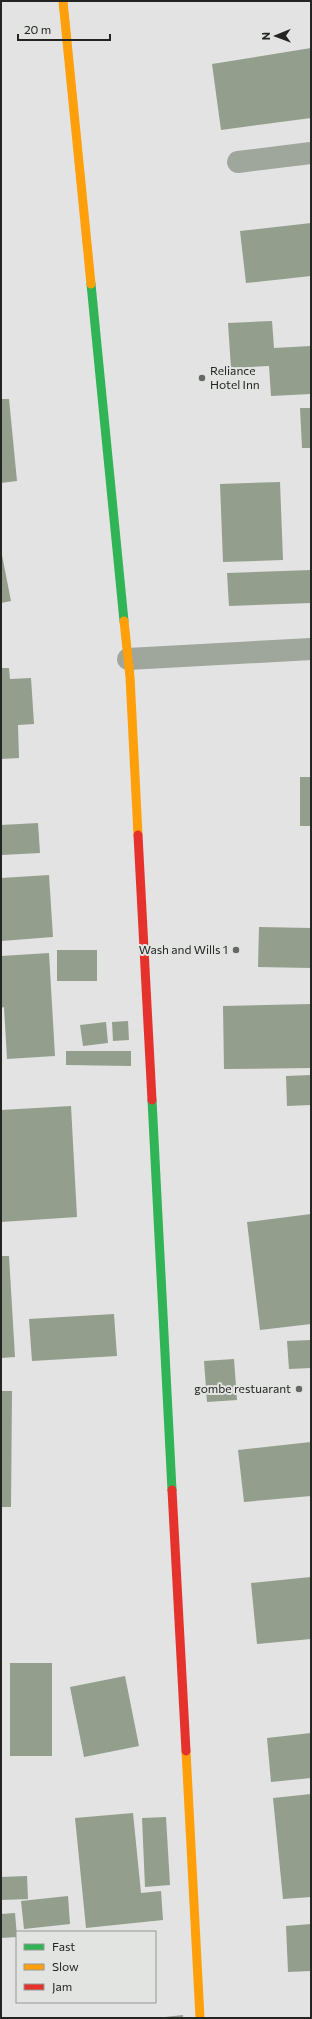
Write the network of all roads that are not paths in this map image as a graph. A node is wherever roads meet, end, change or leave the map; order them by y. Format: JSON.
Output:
{"nodes":[{"id":1,"x":63,"y":1,"type":"edge"},
{"id":2,"x":311,"y":153,"type":"edge"},
{"id":3,"x":238,"y":162,"type":"dead end"},
{"id":4,"x":311,"y":649,"type":"edge"},
{"id":5,"x":128,"y":659,"type":"junction"},
{"id":6,"x":200,"y":2018,"type":"edge"}],
"edges":[{"from":1,"to":5,"type":"street"},
{"from":2,"to":3,"type":"street"},
{"from":4,"to":5,"type":"street"},
{"from":5,"to":6,"type":"street"}]}
